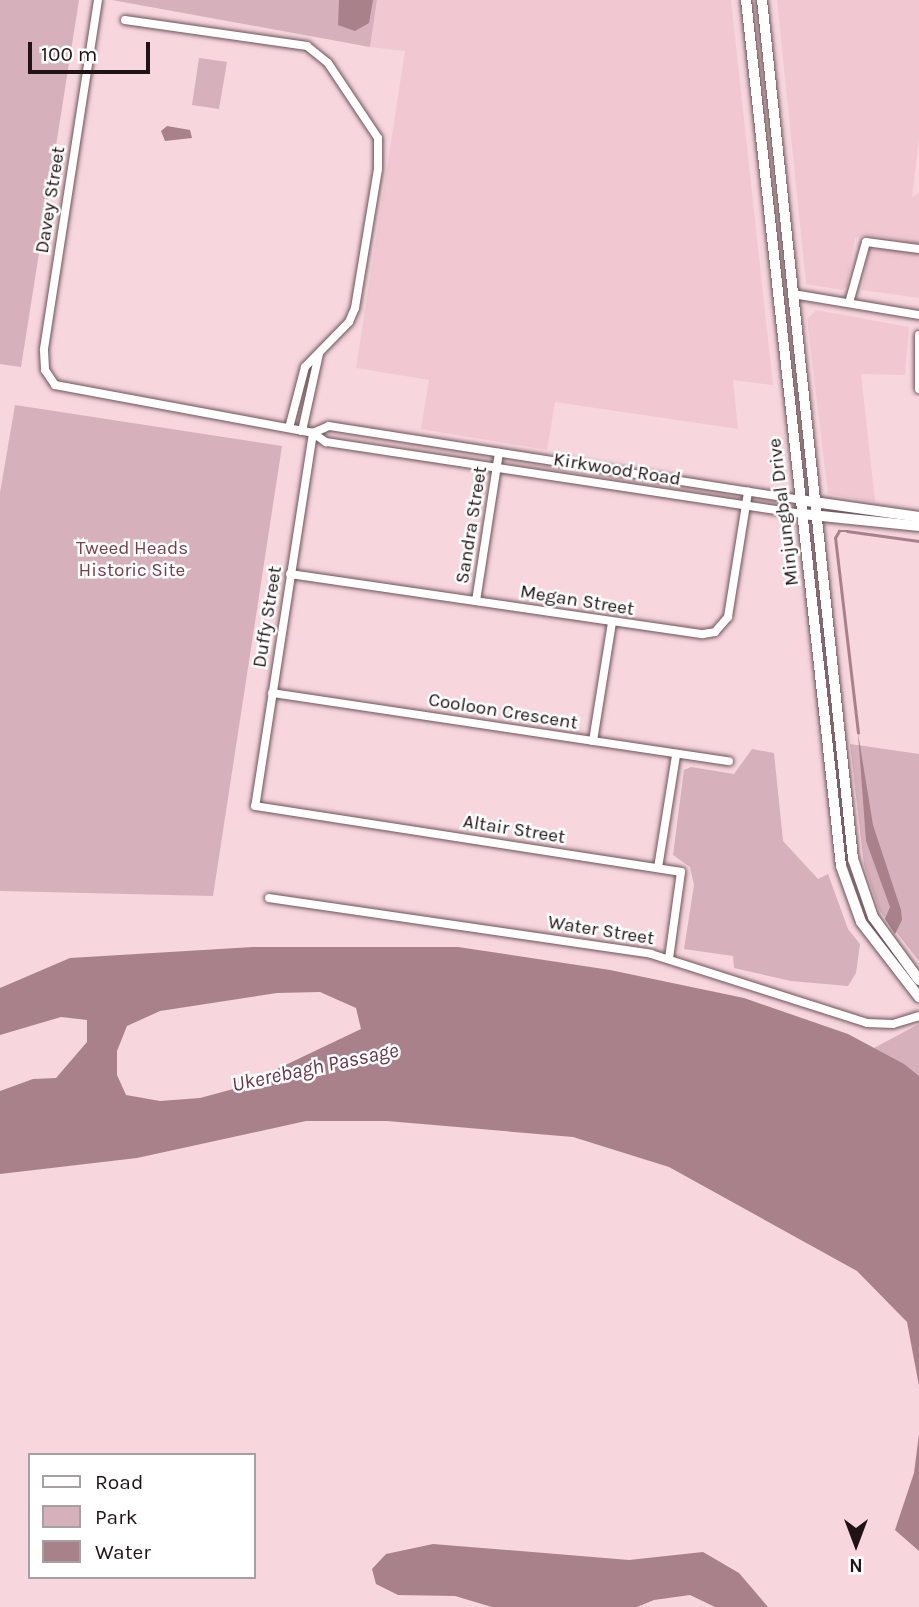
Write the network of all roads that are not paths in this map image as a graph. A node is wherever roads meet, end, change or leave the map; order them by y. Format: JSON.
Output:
{"nodes":[{"id":1,"x":99,"y":0,"type":"edge"},
{"id":2,"x":746,"y":0,"type":"edge"},
{"id":3,"x":762,"y":0,"type":"edge"},
{"id":4,"x":125,"y":20,"type":"dead end"},
{"id":5,"x":919,"y":249,"type":"edge"},
{"id":6,"x":777,"y":290,"type":"junction"},
{"id":7,"x":793,"y":294,"type":"junction"},
{"id":8,"x":849,"y":303,"type":"junction"},
{"id":9,"x":919,"y":315,"type":"edge"},
{"id":10,"x":919,"y":335,"type":"edge"},
{"id":11,"x":319,"y":354,"type":"junction"},
{"id":12,"x":919,"y":389,"type":"edge"},
{"id":13,"x":71,"y":391,"type":"joint"},
{"id":14,"x":289,"y":428,"type":"junction"},
{"id":15,"x":302,"y":430,"type":"junction"},
{"id":16,"x":313,"y":433,"type":"junction"},
{"id":17,"x":499,"y":453,"type":"junction"},
{"id":18,"x":496,"y":469,"type":"junction"},
{"id":19,"x":748,"y":492,"type":"junction"},
{"id":20,"x":800,"y":500,"type":"junction"},
{"id":21,"x":746,"y":508,"type":"junction"},
{"id":22,"x":815,"y":508,"type":"junction"},
{"id":23,"x":802,"y":514,"type":"junction"},
{"id":24,"x":919,"y":517,"type":"edge"},
{"id":25,"x":919,"y":526,"type":"edge"},
{"id":26,"x":290,"y":574,"type":"junction"},
{"id":27,"x":476,"y":601,"type":"junction"},
{"id":28,"x":612,"y":623,"type":"junction"},
{"id":29,"x":272,"y":693,"type":"junction"},
{"id":30,"x":593,"y":741,"type":"junction"},
{"id":31,"x":676,"y":755,"type":"junction"},
{"id":32,"x":729,"y":761,"type":"dead end"},
{"id":33,"x":255,"y":806,"type":"joint"},
{"id":34,"x":658,"y":868,"type":"junction"},
{"id":35,"x":269,"y":898,"type":"dead end"},
{"id":36,"x":669,"y":959,"type":"junction"},
{"id":37,"x":919,"y":980,"type":"edge"},
{"id":38,"x":919,"y":997,"type":"edge"},
{"id":39,"x":919,"y":1016,"type":"edge"}],
"edges":[{"from":1,"to":13,"type":"street","name":"Davey Street"},
{"from":2,"to":6,"type":"main road","name":"Minjungbal Drive"},
{"from":3,"to":7,"type":"main road","name":"Minjungbal Drive"},
{"from":4,"to":11,"type":"street"},
{"from":5,"to":8,"type":"street"},
{"from":6,"to":7,"type":"main road"},
{"from":6,"to":20,"type":"main road","name":"Minjungbal Drive"},
{"from":7,"to":8,"type":"street"},
{"from":7,"to":22,"type":"main road","name":"Minjungbal Drive"},
{"from":8,"to":9,"type":"street"},
{"from":10,"to":12,"type":"street"},
{"from":11,"to":14,"type":"street"},
{"from":11,"to":15,"type":"street"},
{"from":13,"to":14,"type":"street","name":"Kirkwood Road"},
{"from":14,"to":15,"type":"street","name":"Kirkwood Road"},
{"from":15,"to":16,"type":"street","name":"Kirkwood Road"},
{"from":16,"to":17,"type":"street","name":"Kirkwood Road"},
{"from":16,"to":18,"type":"street","name":"Kirkwood Road"},
{"from":16,"to":26,"type":"street","name":"Duffy Street"},
{"from":17,"to":18,"type":"street","name":"Sandra Street"},
{"from":17,"to":19,"type":"street","name":"Kirkwood Road"},
{"from":18,"to":21,"type":"street","name":"Kirkwood Road"},
{"from":18,"to":27,"type":"street","name":"Sandra Street"},
{"from":19,"to":20,"type":"street","name":"Kirkwood Road"},
{"from":19,"to":21,"type":"street","name":"Megan Street"},
{"from":20,"to":22,"type":"street","name":"Kirkwood Road"},
{"from":20,"to":23,"type":"main road","name":"Minjungbal Drive"},
{"from":21,"to":23,"type":"street","name":"Kirkwood Road"},
{"from":21,"to":28,"type":"street","name":"Megan Street"},
{"from":22,"to":23,"type":"street","name":"Kirkwood Road"},
{"from":22,"to":24,"type":"street","name":"Kirkwood Road"},
{"from":22,"to":25,"type":"street","name":"Kirkwood Road"},
{"from":22,"to":37,"type":"main road","name":"Minjungbal Drive"},
{"from":23,"to":38,"type":"main road","name":"Minjungbal Drive"},
{"from":26,"to":27,"type":"street","name":"Megan Street"},
{"from":26,"to":29,"type":"street","name":"Duffy Street"},
{"from":27,"to":28,"type":"street","name":"Megan Street"},
{"from":28,"to":30,"type":"street"},
{"from":29,"to":30,"type":"street","name":"Cooloon Crescent"},
{"from":29,"to":33,"type":"street","name":"Duffy Street"},
{"from":30,"to":31,"type":"street","name":"Cooloon Crescent"},
{"from":31,"to":32,"type":"street","name":"Cooloon Crescent"},
{"from":31,"to":34,"type":"street"},
{"from":33,"to":34,"type":"street","name":"Altair Street"},
{"from":34,"to":36,"type":"street","name":"Altair Street"},
{"from":35,"to":36,"type":"street","name":"Water Street"},
{"from":36,"to":39,"type":"street","name":"Water Street"}]}
